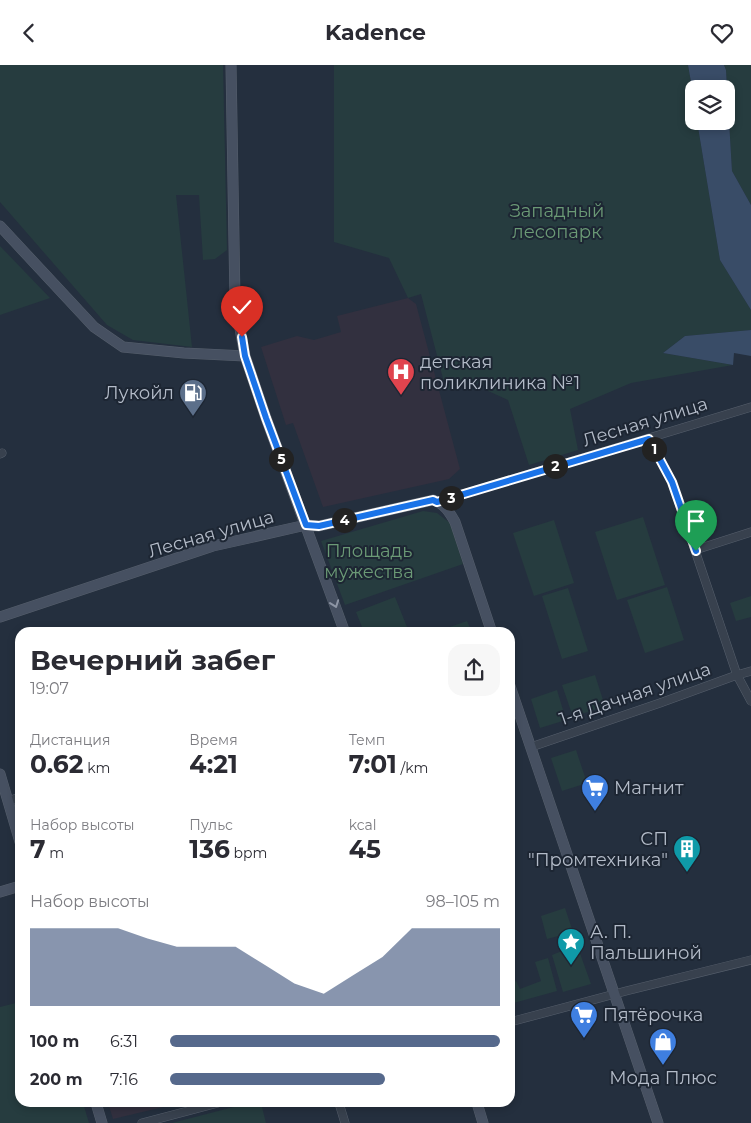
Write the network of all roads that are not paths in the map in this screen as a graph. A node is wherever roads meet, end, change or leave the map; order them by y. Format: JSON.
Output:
{"nodes":[{"id":1,"x":231,"y":65,"type":"edge"},
{"id":2,"x":0,"y":226,"type":"edge"},
{"id":3,"x":245,"y":356,"type":"junction"},
{"id":4,"x":751,"y":407,"type":"edge"},
{"id":5,"x":649,"y":439,"type":"junction"},
{"id":6,"x":437,"y":502,"type":"junction"},
{"id":7,"x":306,"y":525,"type":"junction"},
{"id":8,"x":751,"y":532,"type":"edge"},
{"id":9,"x":696,"y":551,"type":"junction"},
{"id":10,"x":0,"y":617,"type":"edge"},
{"id":11,"x":344,"y":627,"type":"edge"},
{"id":12,"x":490,"y":627,"type":"edge"},
{"id":13,"x":751,"y":671,"type":"edge"},
{"id":14,"x":737,"y":675,"type":"junction"},
{"id":15,"x":515,"y":701,"type":"edge"},
{"id":16,"x":751,"y":701,"type":"edge"},
{"id":17,"x":531,"y":747,"type":"junction"},
{"id":18,"x":0,"y":774,"type":"edge"},
{"id":19,"x":15,"y":799,"type":"edge"},
{"id":20,"x":8,"y":801,"type":"junction"},
{"id":21,"x":15,"y":826,"type":"edge"},
{"id":22,"x":15,"y":888,"type":"edge"},
{"id":23,"x":0,"y":892,"type":"edge"},
{"id":24,"x":751,"y":960,"type":"edge"},
{"id":25,"x":614,"y":994,"type":"junction"},
{"id":26,"x":515,"y":1021,"type":"edge"},
{"id":27,"x":97,"y":1107,"type":"edge"},
{"id":28,"x":203,"y":1107,"type":"edge"},
{"id":29,"x":340,"y":1107,"type":"edge"},
{"id":30,"x":478,"y":1107,"type":"edge"},
{"id":31,"x":102,"y":1123,"type":"edge"},
{"id":32,"x":142,"y":1123,"type":"edge"},
{"id":33,"x":344,"y":1123,"type":"edge"},
{"id":34,"x":483,"y":1123,"type":"edge"},
{"id":35,"x":658,"y":1123,"type":"edge"}],
"edges":[{"from":1,"to":3,"type":"main road"},
{"from":2,"to":3,"type":"main road"},
{"from":3,"to":7,"type":"main road"},
{"from":4,"to":5,"type":"street","name":"Лесная улица"},
{"from":5,"to":6,"type":"street","name":"Лесная улица"},
{"from":5,"to":9,"type":"street"},
{"from":6,"to":7,"type":"main road","name":"Лесная улица"},
{"from":6,"to":12,"type":"main road"},
{"from":7,"to":10,"type":"main road","name":"Лесная улица"},
{"from":7,"to":11,"type":"main road","one_way":true},
{"from":8,"to":9,"type":"street"},
{"from":9,"to":14,"type":"street"},
{"from":13,"to":14,"type":"street","name":"1-я Дачная улица"},
{"from":14,"to":16,"type":"street"},
{"from":14,"to":17,"type":"street","name":"1-я Дачная улица"},
{"from":15,"to":17,"type":"main road"},
{"from":17,"to":25,"type":"main road"},
{"from":18,"to":20,"type":"main road"},
{"from":19,"to":20,"type":"street"},
{"from":20,"to":21,"type":"main road"},
{"from":22,"to":23,"type":"main road"},
{"from":24,"to":25,"type":"street"},
{"from":25,"to":26,"type":"street"},
{"from":25,"to":35,"type":"main road"},
{"from":27,"to":31,"type":"main road"},
{"from":28,"to":32,"type":"street"},
{"from":29,"to":33,"type":"street"},
{"from":30,"to":34,"type":"main road"}]}
